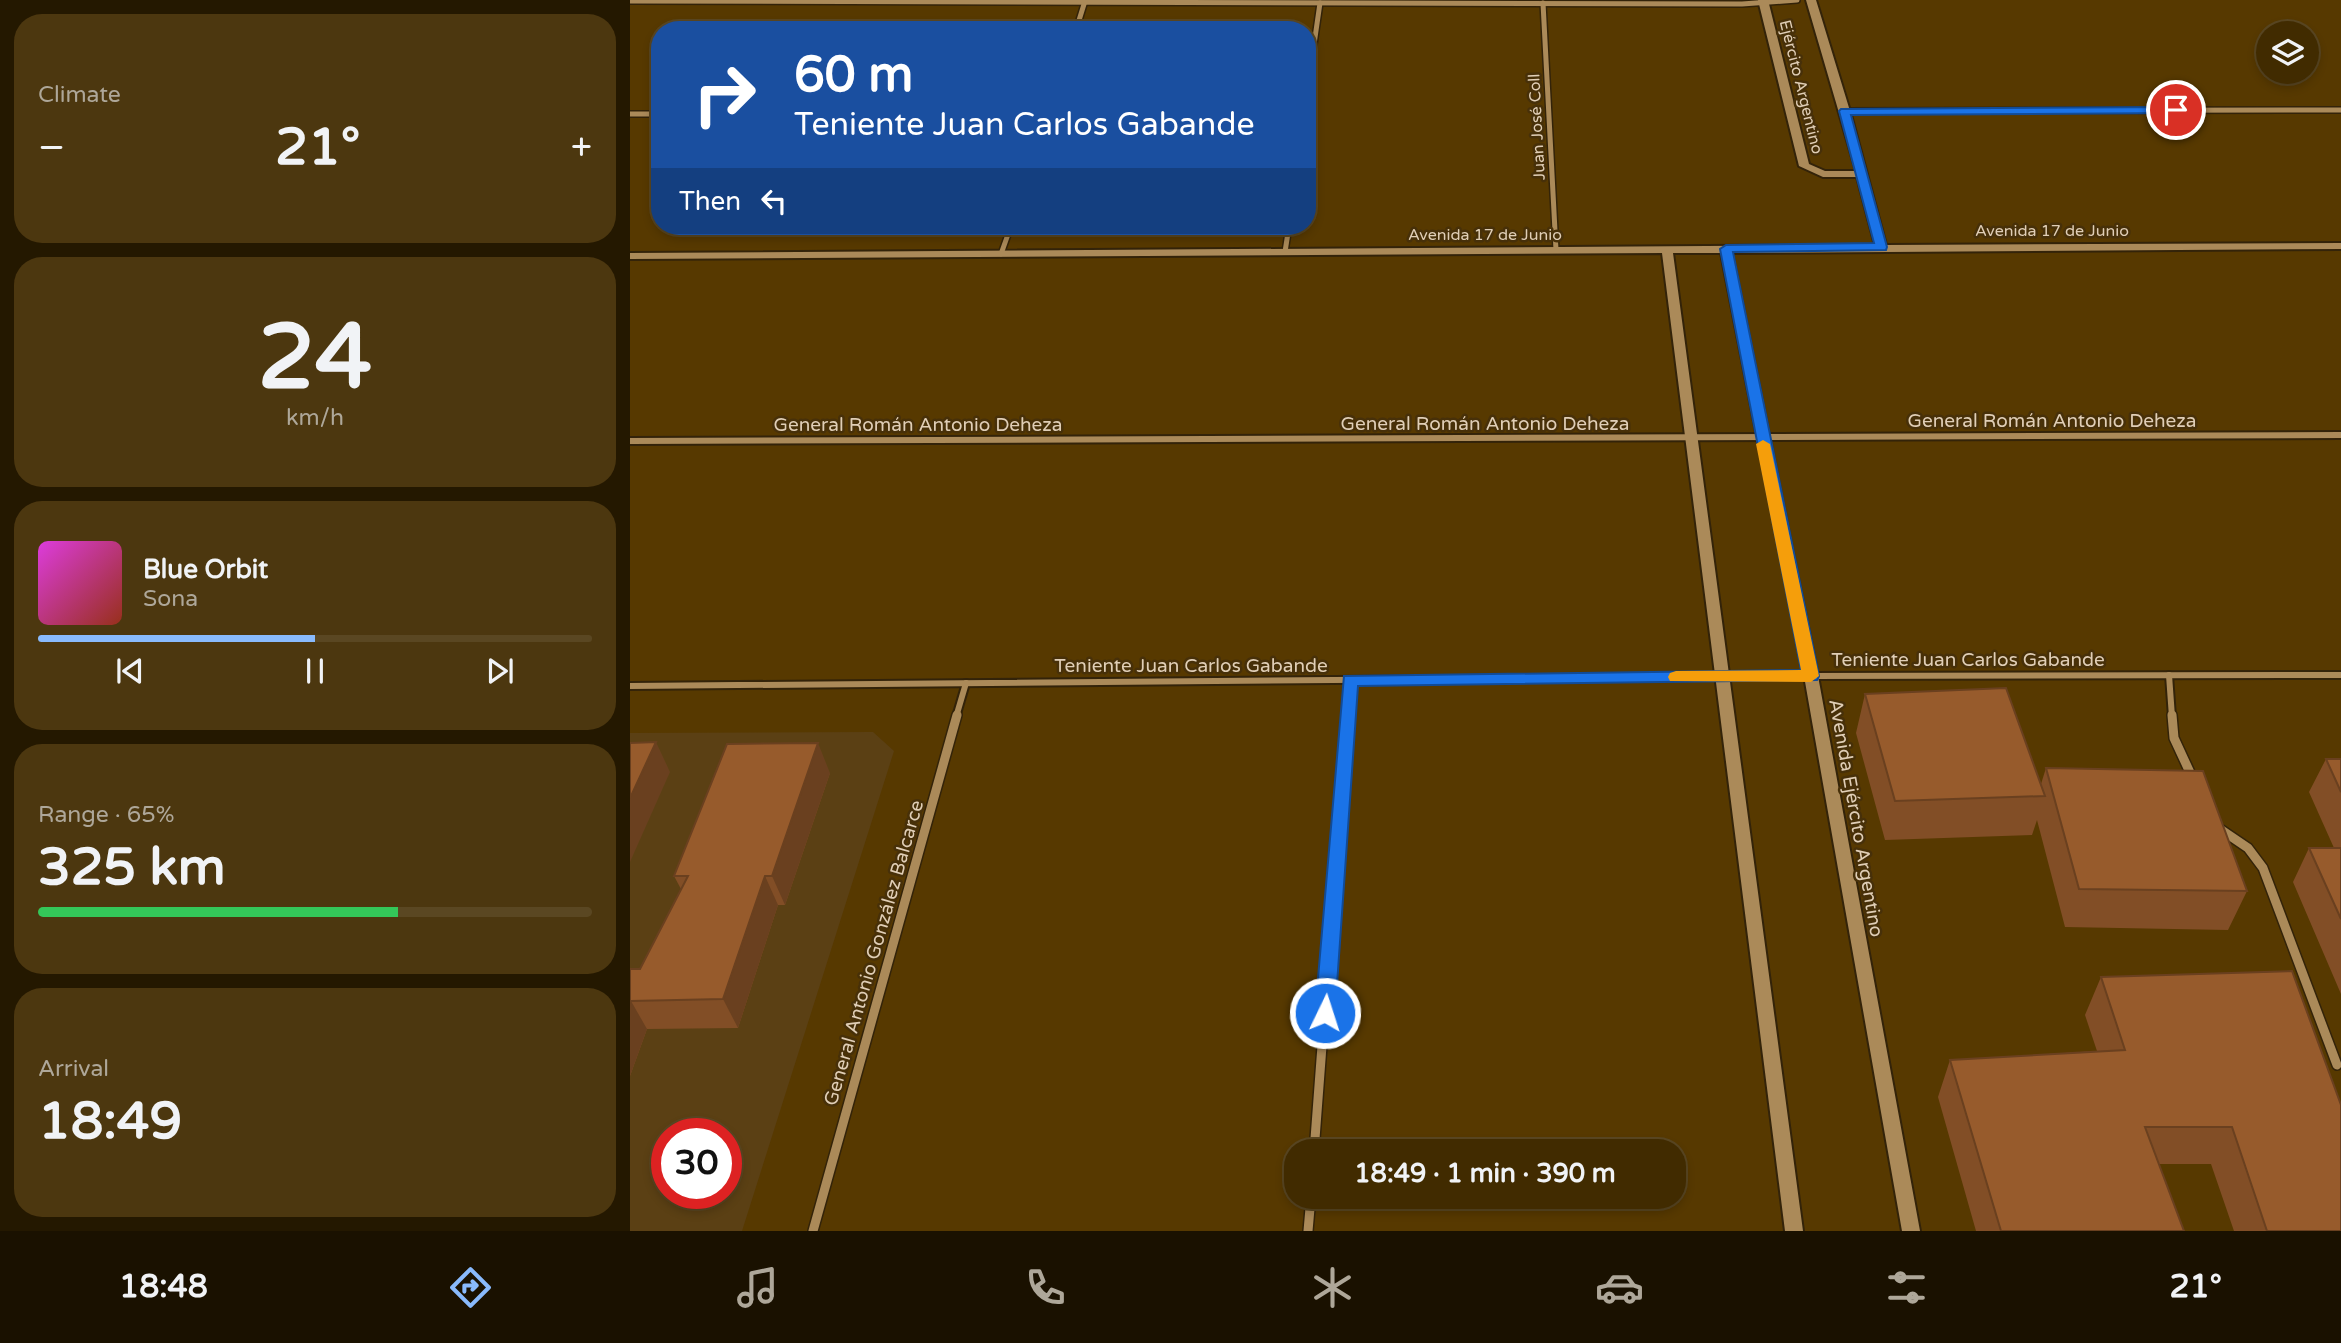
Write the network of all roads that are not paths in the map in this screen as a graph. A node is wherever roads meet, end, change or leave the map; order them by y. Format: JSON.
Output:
{"nodes":[{"id":1,"x":640,"y":0,"type":"edge"},
{"id":2,"x":855,"y":0,"type":"edge"},
{"id":3,"x":1797,"y":0,"type":"edge"},
{"id":4,"x":1811,"y":0,"type":"edge"},
{"id":5,"x":630,"y":1,"type":"edge"},
{"id":6,"x":1085,"y":1,"type":"edge"},
{"id":7,"x":1763,"y":1,"type":"edge"},
{"id":8,"x":1320,"y":3,"type":"junction"},
{"id":9,"x":1543,"y":3,"type":"junction"},
{"id":10,"x":1079,"y":21,"type":"edge"},
{"id":11,"x":1316,"y":31,"type":"edge"},
{"id":12,"x":2341,"y":110,"type":"edge"},
{"id":13,"x":1845,"y":111,"type":"junction"},
{"id":14,"x":630,"y":114,"type":"edge"},
{"id":15,"x":651,"y":114,"type":"edge"},
{"id":16,"x":1860,"y":174,"type":"junction"},
{"id":17,"x":1008,"y":235,"type":"edge"},
{"id":18,"x":1288,"y":235,"type":"edge"},
{"id":19,"x":2341,"y":246,"type":"edge"},
{"id":20,"x":1881,"y":247,"type":"junction"},
{"id":21,"x":1667,"y":249,"type":"junction"},
{"id":22,"x":1726,"y":249,"type":"junction"},
{"id":23,"x":1556,"y":250,"type":"junction"},
{"id":24,"x":1285,"y":252,"type":"junction"},
{"id":25,"x":1001,"y":254,"type":"junction"},
{"id":26,"x":630,"y":256,"type":"edge"},
{"id":27,"x":2341,"y":435,"type":"edge"},
{"id":28,"x":1694,"y":439,"type":"junction"},
{"id":29,"x":1762,"y":439,"type":"junction"},
{"id":30,"x":630,"y":441,"type":"edge"},
{"id":31,"x":2169,"y":675,"type":"junction"},
{"id":32,"x":2341,"y":675,"type":"edge"},
{"id":33,"x":1811,"y":676,"type":"junction"},
{"id":34,"x":1722,"y":677,"type":"junction"},
{"id":35,"x":1350,"y":681,"type":"junction"},
{"id":36,"x":966,"y":683,"type":"junction"},
{"id":37,"x":630,"y":685,"type":"edge"},
{"id":38,"x":2197,"y":787,"type":"edge"},
{"id":39,"x":2215,"y":824,"type":"edge"},
{"id":40,"x":2337,"y":1065,"type":"dead end"},
{"id":41,"x":1315,"y":1139,"type":"edge"},
{"id":42,"x":1310,"y":1209,"type":"edge"},
{"id":43,"x":813,"y":1231,"type":"edge"},
{"id":44,"x":1308,"y":1231,"type":"edge"},
{"id":45,"x":1794,"y":1231,"type":"edge"},
{"id":46,"x":1911,"y":1231,"type":"edge"}],
"edges":[{"from":1,"to":2,"type":"street"},
{"from":1,"to":5,"type":"street"},
{"from":2,"to":6,"type":"street"},
{"from":3,"to":7,"type":"street"},
{"from":4,"to":13,"type":"street","name":"Ejército Argentino"},
{"from":6,"to":8,"type":"street"},
{"from":6,"to":10,"type":"street"},
{"from":7,"to":9,"type":"street"},
{"from":7,"to":16,"type":"street","name":"Ejército Argentino"},
{"from":8,"to":9,"type":"street"},
{"from":8,"to":11,"type":"street"},
{"from":9,"to":23,"type":"street","name":"Juan José Coll"},
{"from":12,"to":13,"type":"street"},
{"from":13,"to":16,"type":"street","name":"Ejército Argentino"},
{"from":14,"to":15,"type":"street"},
{"from":16,"to":20,"type":"street","name":"Ejército Argentino"},
{"from":17,"to":25,"type":"street"},
{"from":18,"to":24,"type":"street"},
{"from":19,"to":20,"type":"street","name":"Avenida 17 de Junio"},
{"from":20,"to":22,"type":"street","name":"Avenida 17 de Junio"},
{"from":21,"to":22,"type":"street","name":"Avenida 17 de Junio"},
{"from":21,"to":23,"type":"street","name":"Avenida 17 de Junio"},
{"from":21,"to":28,"type":"street"},
{"from":22,"to":29,"type":"street","name":"Avenida Ejército Argentino"},
{"from":23,"to":24,"type":"street","name":"Avenida 17 de Junio"},
{"from":24,"to":25,"type":"street","name":"Avenida 17 de Junio"},
{"from":25,"to":26,"type":"street","name":"Avenida 17 de Junio"},
{"from":27,"to":29,"type":"street","name":"General Román Antonio Deheza"},
{"from":28,"to":29,"type":"street","name":"General Román Antonio Deheza"},
{"from":28,"to":30,"type":"street","name":"General Román Antonio Deheza"},
{"from":28,"to":34,"type":"street"},
{"from":29,"to":33,"type":"street","name":"Avenida Ejército Argentino"},
{"from":31,"to":32,"type":"street","name":"Teniente Juan Carlos Gabande"},
{"from":31,"to":33,"type":"street","name":"Teniente Juan Carlos Gabande"},
{"from":31,"to":38,"type":"street"},
{"from":33,"to":34,"type":"street","name":"Teniente Juan Carlos Gabande"},
{"from":33,"to":46,"type":"street","name":"Avenida Ejército Argentino"},
{"from":34,"to":35,"type":"street","name":"Teniente Juan Carlos Gabande"},
{"from":34,"to":45,"type":"street"},
{"from":35,"to":36,"type":"street","name":"Teniente Juan Carlos Gabande"},
{"from":35,"to":41,"type":"street"},
{"from":36,"to":37,"type":"street","name":"Teniente Juan Carlos Gabande"},
{"from":36,"to":43,"type":"street","name":"General Antonio González Balcarce"},
{"from":39,"to":40,"type":"street"},
{"from":42,"to":44,"type":"street"}]}
